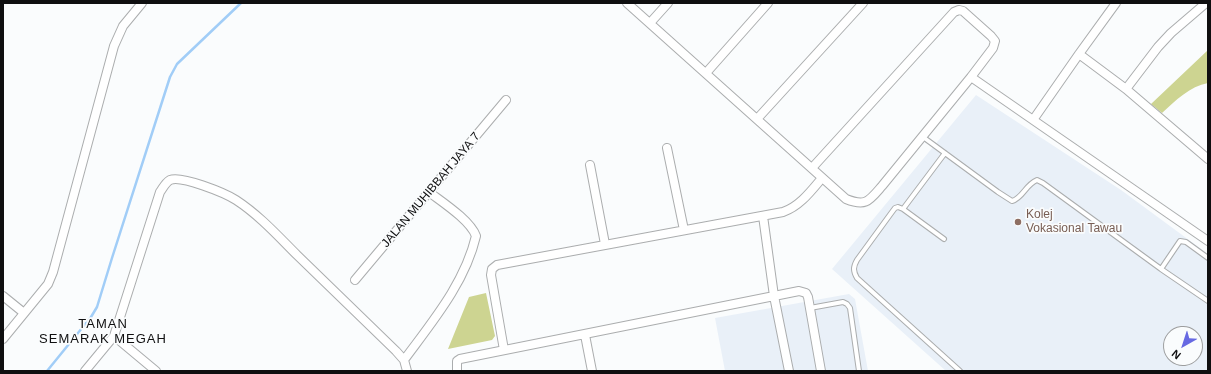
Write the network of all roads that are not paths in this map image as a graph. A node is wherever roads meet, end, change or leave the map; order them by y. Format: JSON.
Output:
{"nodes":[{"id":1,"x":142,"y":3,"type":"edge"},
{"id":2,"x":626,"y":3,"type":"edge"},
{"id":3,"x":668,"y":3,"type":"edge"},
{"id":4,"x":768,"y":3,"type":"edge"},
{"id":5,"x":863,"y":3,"type":"edge"},
{"id":6,"x":1116,"y":3,"type":"edge"},
{"id":7,"x":1206,"y":3,"type":"edge"},
{"id":8,"x":650,"y":23,"type":"junction"},
{"id":9,"x":1079,"y":54,"type":"junction"},
{"id":10,"x":706,"y":73,"type":"junction"},
{"id":11,"x":971,"y":77,"type":"junction"},
{"id":12,"x":1126,"y":89,"type":"junction"},
{"id":13,"x":506,"y":100,"type":"dead end"},
{"id":14,"x":757,"y":119,"type":"junction"},
{"id":15,"x":1033,"y":120,"type":"junction"},
{"id":16,"x":923,"y":137,"type":"junction"},
{"id":17,"x":667,"y":148,"type":"dead end"},
{"id":18,"x":945,"y":153,"type":"junction"},
{"id":19,"x":1208,"y":159,"type":"edge"},
{"id":20,"x":590,"y":165,"type":"dead end"},
{"id":21,"x":812,"y":168,"type":"junction"},
{"id":22,"x":822,"y":178,"type":"junction"},
{"id":23,"x":429,"y":192,"type":"junction"},
{"id":24,"x":903,"y":209,"type":"junction"},
{"id":25,"x":762,"y":216,"type":"junction"},
{"id":26,"x":684,"y":230,"type":"junction"},
{"id":27,"x":944,"y":239,"type":"dead end"},
{"id":28,"x":1208,"y":241,"type":"edge"},
{"id":29,"x":605,"y":244,"type":"junction"},
{"id":30,"x":1208,"y":258,"type":"edge"},
{"id":31,"x":1161,"y":269,"type":"junction"},
{"id":32,"x":355,"y":280,"type":"dead end"},
{"id":33,"x":3,"y":296,"type":"edge"},
{"id":34,"x":774,"y":296,"type":"junction"},
{"id":35,"x":1208,"y":301,"type":"edge"},
{"id":36,"x":810,"y":308,"type":"junction"},
{"id":37,"x":24,"y":314,"type":"junction"},
{"id":38,"x":585,"y":335,"type":"junction"},
{"id":39,"x":114,"y":336,"type":"junction"},
{"id":40,"x":3,"y":339,"type":"edge"},
{"id":41,"x":504,"y":350,"type":"junction"},
{"id":42,"x":404,"y":360,"type":"junction"},
{"id":43,"x":85,"y":371,"type":"edge"},
{"id":44,"x":156,"y":371,"type":"edge"},
{"id":45,"x":407,"y":371,"type":"edge"},
{"id":46,"x":457,"y":371,"type":"edge"},
{"id":47,"x":592,"y":371,"type":"edge"},
{"id":48,"x":789,"y":371,"type":"edge"},
{"id":49,"x":821,"y":371,"type":"edge"},
{"id":50,"x":859,"y":371,"type":"edge"},
{"id":51,"x":960,"y":371,"type":"edge"}],
"edges":[{"from":1,"to":37,"type":"street"},
{"from":2,"to":8,"type":"street"},
{"from":3,"to":8,"type":"street"},
{"from":4,"to":10,"type":"street"},
{"from":5,"to":14,"type":"street"},
{"from":6,"to":9,"type":"street"},
{"from":7,"to":12,"type":"street"},
{"from":8,"to":10,"type":"street"},
{"from":9,"to":12,"type":"street"},
{"from":9,"to":15,"type":"street"},
{"from":10,"to":14,"type":"street"},
{"from":11,"to":15,"type":"street"},
{"from":11,"to":16,"type":"street"},
{"from":11,"to":21,"type":"street"},
{"from":12,"to":19,"type":"street"},
{"from":13,"to":23,"type":"street","name":"JALAN MUHIBBAH JAYA 7"},
{"from":14,"to":21,"type":"street"},
{"from":15,"to":28,"type":"street"},
{"from":16,"to":18,"type":"lane"},
{"from":16,"to":22,"type":"street"},
{"from":17,"to":26,"type":"street"},
{"from":18,"to":24,"type":"lane"},
{"from":18,"to":31,"type":"lane"},
{"from":20,"to":29,"type":"street"},
{"from":21,"to":22,"type":"street"},
{"from":22,"to":25,"type":"street"},
{"from":23,"to":32,"type":"street","name":"JALAN MUHIBBAH JAYA 7"},
{"from":23,"to":42,"type":"street"},
{"from":24,"to":27,"type":"lane"},
{"from":24,"to":51,"type":"lane"},
{"from":25,"to":26,"type":"street"},
{"from":25,"to":34,"type":"street"},
{"from":26,"to":29,"type":"street"},
{"from":29,"to":41,"type":"street"},
{"from":30,"to":31,"type":"lane"},
{"from":31,"to":35,"type":"lane"},
{"from":33,"to":37,"type":"street"},
{"from":34,"to":36,"type":"street"},
{"from":34,"to":38,"type":"street"},
{"from":34,"to":48,"type":"street"},
{"from":36,"to":49,"type":"street"},
{"from":36,"to":50,"type":"lane"},
{"from":37,"to":40,"type":"street"},
{"from":38,"to":41,"type":"street"},
{"from":38,"to":47,"type":"street"},
{"from":39,"to":42,"type":"street"},
{"from":39,"to":43,"type":"street"},
{"from":39,"to":44,"type":"street"},
{"from":41,"to":46,"type":"street"},
{"from":42,"to":45,"type":"street"}]}
